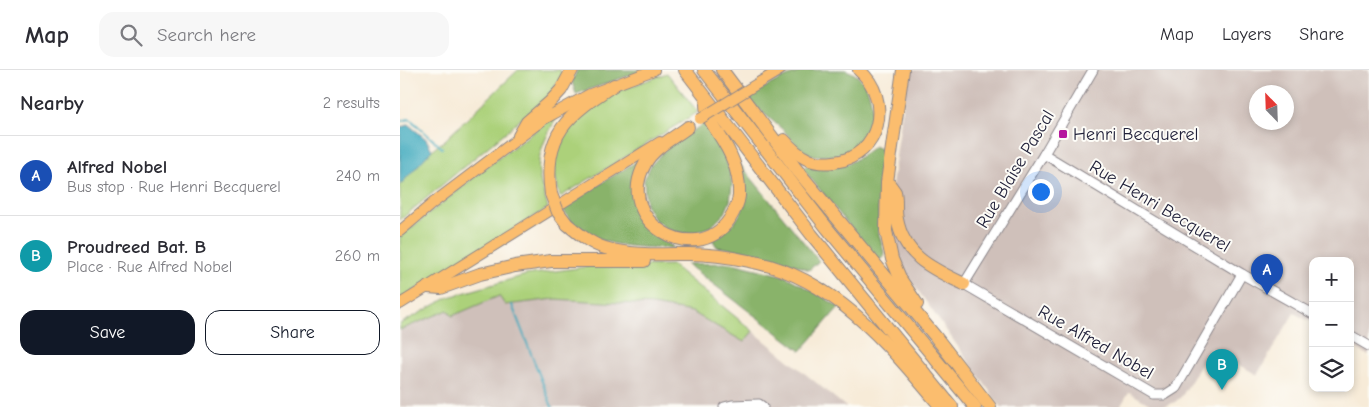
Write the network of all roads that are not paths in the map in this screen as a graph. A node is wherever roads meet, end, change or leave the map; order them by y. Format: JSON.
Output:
{"nodes":[{"id":1,"x":572,"y":70,"type":"edge"},
{"id":2,"x":653,"y":70,"type":"edge"},
{"id":3,"x":685,"y":70,"type":"edge"},
{"id":4,"x":704,"y":70,"type":"edge"},
{"id":5,"x":722,"y":70,"type":"edge"},
{"id":6,"x":780,"y":70,"type":"edge"},
{"id":7,"x":859,"y":70,"type":"edge"},
{"id":8,"x":903,"y":70,"type":"edge"},
{"id":9,"x":1093,"y":70,"type":"edge"},
{"id":10,"x":614,"y":85,"type":"junction"},
{"id":11,"x":706,"y":99,"type":"junction"},
{"id":12,"x":688,"y":127,"type":"junction"},
{"id":13,"x":769,"y":132,"type":"junction"},
{"id":14,"x":519,"y":136,"type":"junction"},
{"id":15,"x":1044,"y":154,"type":"junction"},
{"id":16,"x":888,"y":182,"type":"junction"},
{"id":17,"x":400,"y":231,"type":"edge"},
{"id":18,"x":690,"y":254,"type":"junction"},
{"id":19,"x":1242,"y":274,"type":"junction"},
{"id":20,"x":964,"y":284,"type":"junction"},
{"id":21,"x":428,"y":287,"type":"junction"},
{"id":22,"x":400,"y":304,"type":"edge"},
{"id":23,"x":1309,"y":312,"type":"edge"},
{"id":24,"x":935,"y":336,"type":"junction"},
{"id":25,"x":1354,"y":337,"type":"edge"},
{"id":26,"x":1369,"y":346,"type":"edge"},
{"id":27,"x":724,"y":407,"type":"edge"},
{"id":28,"x":763,"y":407,"type":"edge"},
{"id":29,"x":941,"y":407,"type":"edge"},
{"id":30,"x":952,"y":407,"type":"edge"},
{"id":31,"x":975,"y":407,"type":"edge"},
{"id":32,"x":990,"y":407,"type":"edge"}],
"edges":[{"from":1,"to":14,"type":"highway"},
{"from":2,"to":10,"type":"main road"},
{"from":3,"to":11,"type":"highway"},
{"from":4,"to":31,"type":"highway"},
{"from":5,"to":13,"type":"highway"},
{"from":6,"to":12,"type":"main road","bridge":true},
{"from":7,"to":13,"type":"highway"},
{"from":8,"to":16,"type":"highway"},
{"from":9,"to":15,"type":"street","name":"Rue Blaise Pascal"},
{"from":10,"to":14,"type":"main road"},
{"from":10,"to":18,"type":"highway","bridge":true},
{"from":11,"to":12,"type":"highway"},
{"from":11,"to":30,"type":"highway"},
{"from":12,"to":21,"type":"main road"},
{"from":13,"to":24,"type":"highway"},
{"from":14,"to":17,"type":"main road"},
{"from":15,"to":19,"type":"street","name":"Rue Henri Becquerel"},
{"from":15,"to":20,"type":"street","name":"Rue Blaise Pascal"},
{"from":16,"to":20,"type":"highway"},
{"from":16,"to":24,"type":"highway"},
{"from":18,"to":21,"type":"highway"},
{"from":18,"to":29,"type":"highway"},
{"from":19,"to":20,"type":"street","name":"Rue Alfred Nobel"},
{"from":19,"to":23,"type":"street","name":"Rue Henri Becquerel"},
{"from":21,"to":22,"type":"main road"},
{"from":24,"to":32,"type":"highway"},
{"from":25,"to":26,"type":"street"},
{"from":27,"to":28,"type":"street"}]}
